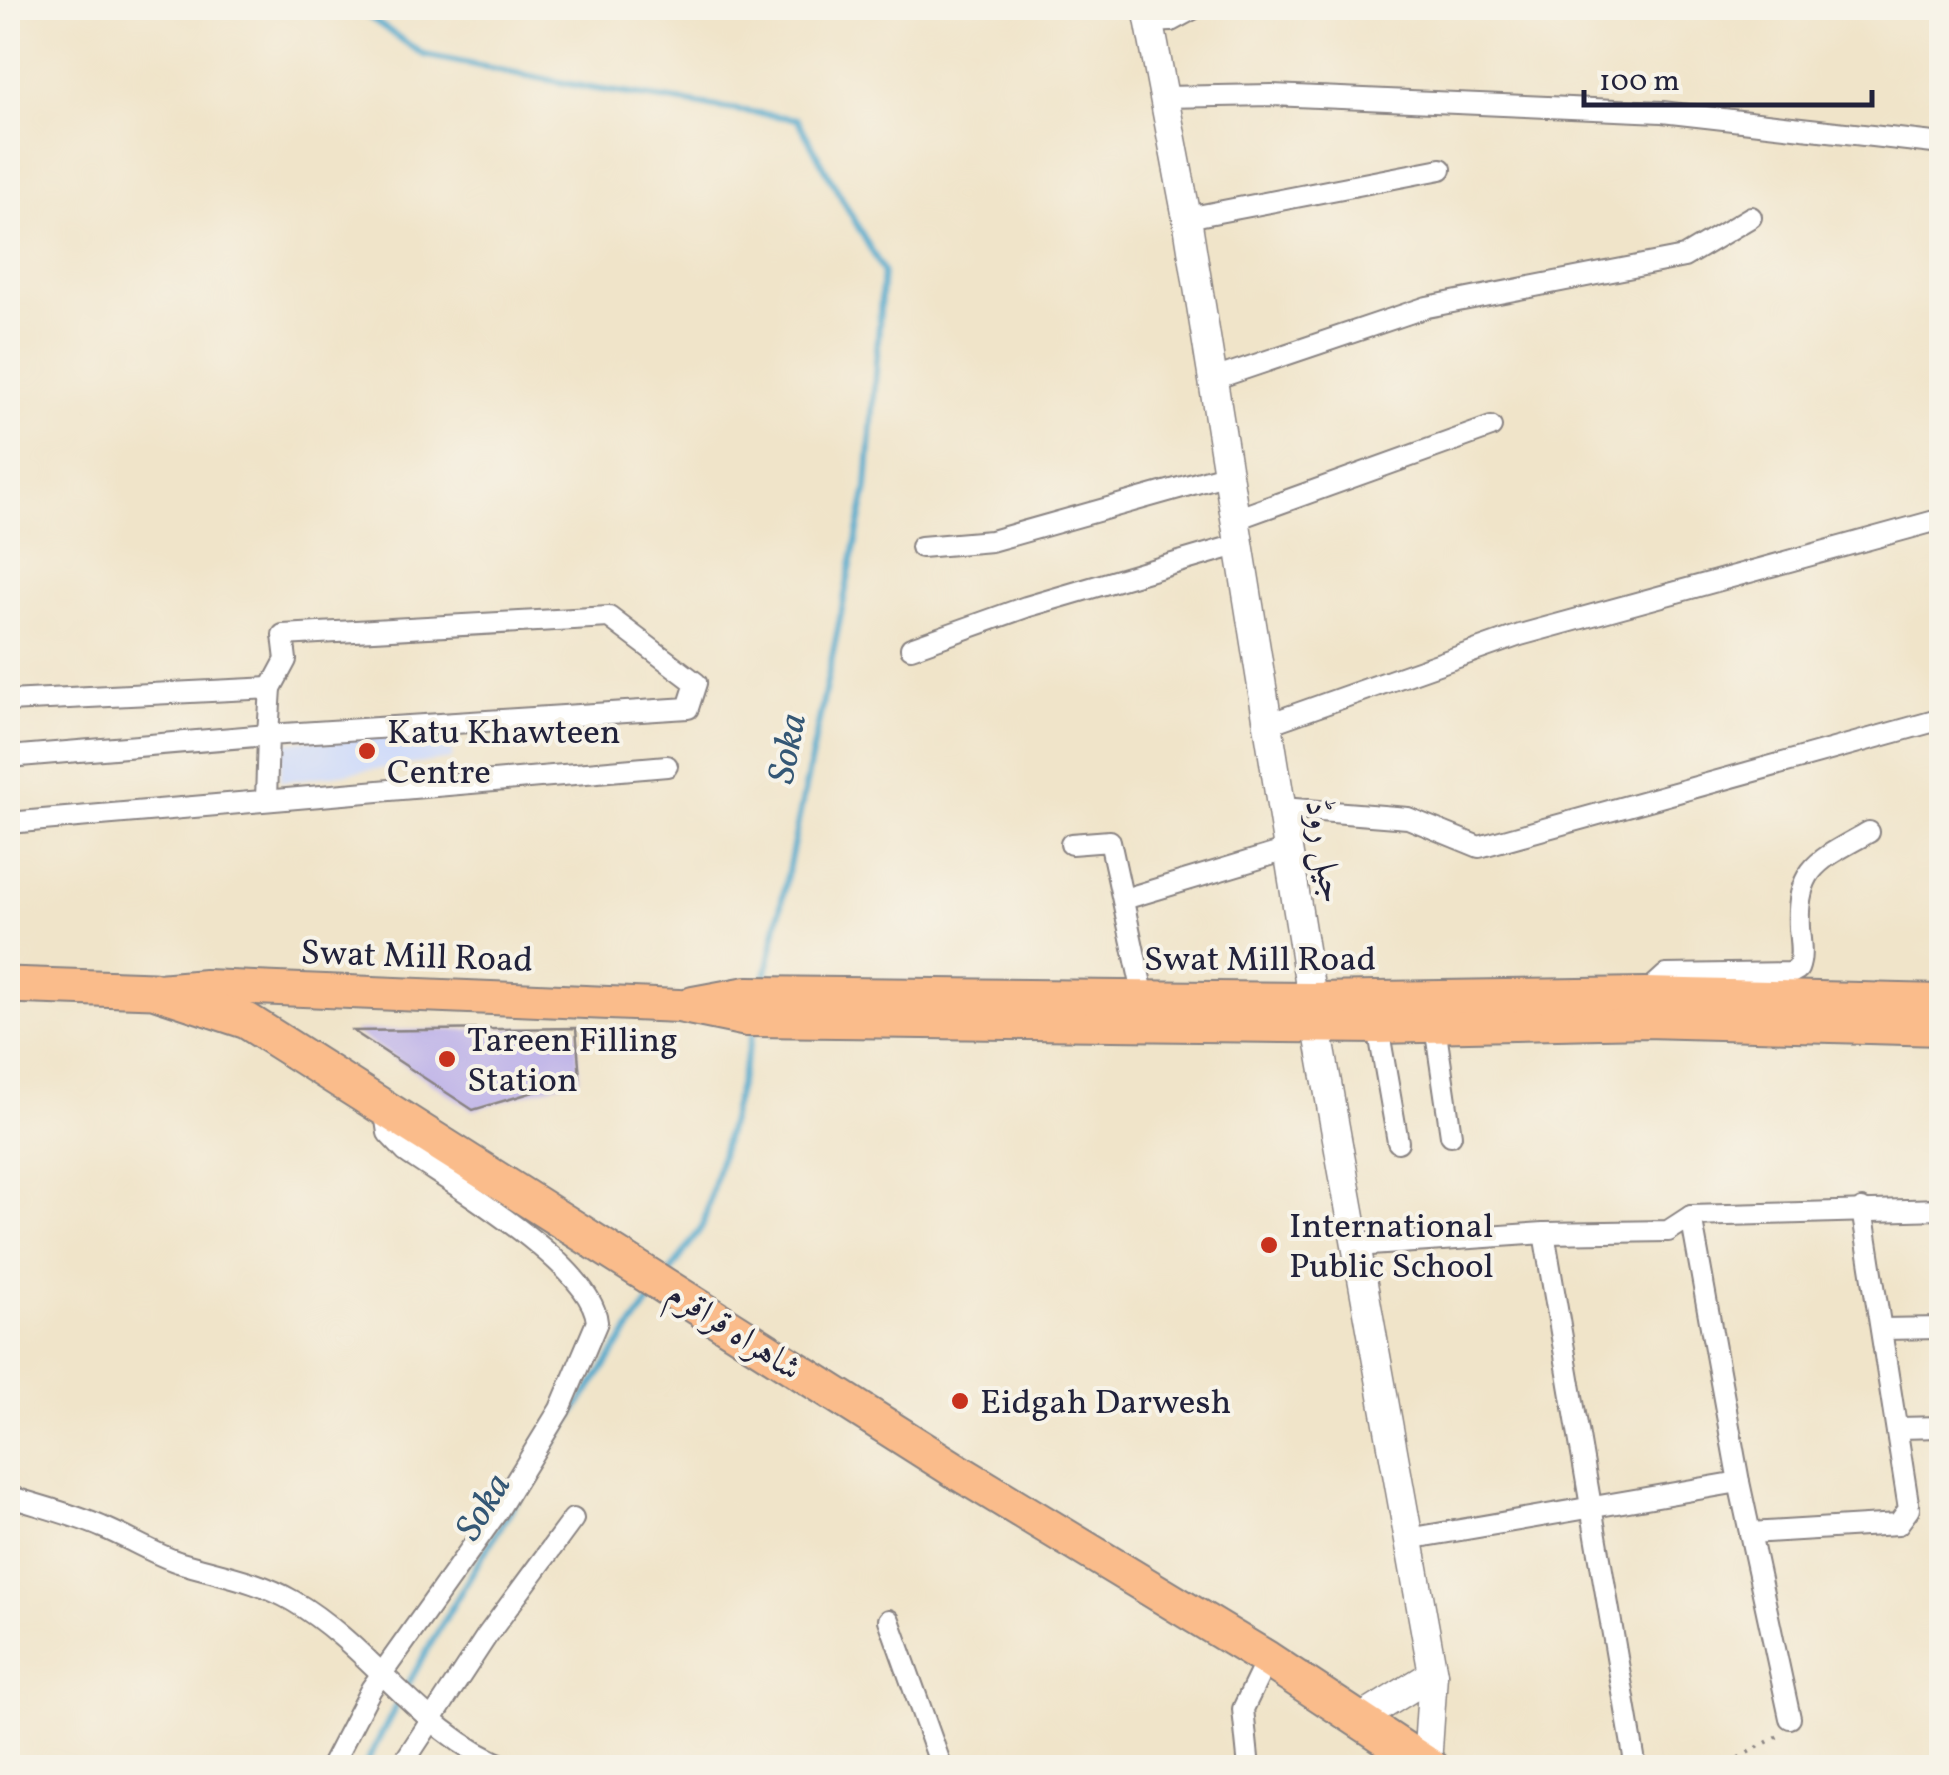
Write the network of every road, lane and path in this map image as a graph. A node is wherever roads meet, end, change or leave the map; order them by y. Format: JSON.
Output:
{"nodes":[{"id":1,"x":1195,"y":8,"type":"edge"},
{"id":2,"x":1148,"y":15,"type":"edge"},
{"id":3,"x":1163,"y":96,"type":"junction"},
{"id":4,"x":1942,"y":144,"type":"edge"},
{"id":5,"x":1441,"y":169,"type":"dead end"},
{"id":6,"x":1752,"y":217,"type":"dead end"},
{"id":7,"x":1187,"y":218,"type":"junction"},
{"id":8,"x":1211,"y":380,"type":"junction"},
{"id":9,"x":1491,"y":427,"type":"dead end"},
{"id":10,"x":1226,"y":475,"type":"junction"},
{"id":11,"x":1942,"y":519,"type":"edge"},
{"id":12,"x":1235,"y":532,"type":"junction"},
{"id":13,"x":922,"y":547,"type":"dead end"},
{"id":14,"x":912,"y":648,"type":"dead end"},
{"id":15,"x":271,"y":688,"type":"junction"},
{"id":16,"x":8,"y":701,"type":"edge"},
{"id":17,"x":1942,"y":719,"type":"edge"},
{"id":18,"x":1268,"y":724,"type":"junction"},
{"id":19,"x":268,"y":736,"type":"junction"},
{"id":20,"x":8,"y":757,"type":"edge"},
{"id":21,"x":667,"y":766,"type":"dead end"},
{"id":22,"x":266,"y":800,"type":"junction"},
{"id":23,"x":1282,"y":808,"type":"junction"},
{"id":24,"x":8,"y":822,"type":"edge"},
{"id":25,"x":1869,"y":832,"type":"dead end"},
{"id":26,"x":1071,"y":844,"type":"dead end"},
{"id":27,"x":1288,"y":850,"type":"junction"},
{"id":28,"x":1124,"y":899,"type":"junction"},
{"id":29,"x":8,"y":986,"type":"edge"},
{"id":30,"x":153,"y":990,"type":"junction"},
{"id":31,"x":1645,"y":994,"type":"junction"},
{"id":32,"x":1144,"y":998,"type":"junction"},
{"id":33,"x":1942,"y":1001,"type":"edge"},
{"id":34,"x":825,"y":1008,"type":"junction"},
{"id":35,"x":1314,"y":1012,"type":"junction"},
{"id":36,"x":1842,"y":1015,"type":"junction"},
{"id":37,"x":1435,"y":1026,"type":"junction"},
{"id":38,"x":1378,"y":1027,"type":"junction"},
{"id":39,"x":1942,"y":1030,"type":"edge"},
{"id":40,"x":384,"y":1104,"type":"junction"},
{"id":41,"x":1450,"y":1135,"type":"dead end"},
{"id":42,"x":1398,"y":1142,"type":"dead end"},
{"id":43,"x":1862,"y":1208,"type":"junction"},
{"id":44,"x":1942,"y":1208,"type":"edge"},
{"id":45,"x":1691,"y":1216,"type":"junction"},
{"id":46,"x":1544,"y":1233,"type":"junction"},
{"id":47,"x":1356,"y":1246,"type":"junction"},
{"id":48,"x":1942,"y":1328,"type":"edge"},
{"id":49,"x":1882,"y":1329,"type":"junction"},
{"id":50,"x":1942,"y":1427,"type":"edge"},
{"id":51,"x":1899,"y":1428,"type":"junction"},
{"id":52,"x":1740,"y":1482,"type":"junction"},
{"id":53,"x":8,"y":1496,"type":"edge"},
{"id":54,"x":1589,"y":1506,"type":"junction"},
{"id":55,"x":572,"y":1519,"type":"dead end"},
{"id":56,"x":1750,"y":1533,"type":"junction"},
{"id":57,"x":1408,"y":1539,"type":"junction"},
{"id":58,"x":889,"y":1620,"type":"dead end"},
{"id":59,"x":1266,"y":1659,"type":"junction"},
{"id":60,"x":1433,"y":1674,"type":"junction"},
{"id":61,"x":389,"y":1680,"type":"junction"},
{"id":62,"x":426,"y":1712,"type":"junction"},
{"id":63,"x":1790,"y":1718,"type":"joint"},
{"id":64,"x":1359,"y":1720,"type":"junction"},
{"id":65,"x":484,"y":1762,"type":"edge"},
{"id":66,"x":1429,"y":1766,"type":"edge"},
{"id":67,"x":330,"y":1768,"type":"edge"},
{"id":68,"x":400,"y":1768,"type":"edge"},
{"id":69,"x":509,"y":1768,"type":"edge"},
{"id":70,"x":942,"y":1768,"type":"edge"},
{"id":71,"x":1249,"y":1768,"type":"edge"},
{"id":72,"x":1636,"y":1768,"type":"edge"},
{"id":73,"x":1720,"y":1768,"type":"edge"}],
"edges":[{"from":1,"to":2,"type":"street"},
{"from":2,"to":3,"type":"street","name":"جیل روڈ"},
{"from":3,"to":4,"type":"street"},
{"from":3,"to":7,"type":"street","name":"جیل روڈ"},
{"from":5,"to":7,"type":"street"},
{"from":6,"to":8,"type":"street"},
{"from":7,"to":8,"type":"street","name":"جیل روڈ"},
{"from":8,"to":10,"type":"street","name":"جیل روڈ"},
{"from":9,"to":12,"type":"street"},
{"from":10,"to":12,"type":"street","name":"جیل روڈ"},
{"from":10,"to":13,"type":"street"},
{"from":11,"to":18,"type":"street"},
{"from":12,"to":14,"type":"street"},
{"from":12,"to":18,"type":"street","name":"جیل روڈ"},
{"from":15,"to":16,"type":"street"},
{"from":15,"to":19,"type":"street"},
{"from":15,"to":19,"type":"street"},
{"from":17,"to":23,"type":"street"},
{"from":18,"to":23,"type":"street","name":"جیل روڈ"},
{"from":19,"to":20,"type":"street"},
{"from":19,"to":22,"type":"street"},
{"from":21,"to":22,"type":"street"},
{"from":22,"to":24,"type":"street"},
{"from":23,"to":27,"type":"street","name":"جیل روڈ"},
{"from":25,"to":31,"type":"street"},
{"from":26,"to":28,"type":"street"},
{"from":27,"to":28,"type":"street"},
{"from":27,"to":35,"type":"street","name":"جیل روڈ"},
{"from":28,"to":32,"type":"street"},
{"from":29,"to":30,"type":"highway","name":"شاہراہ قراقرم"},
{"from":30,"to":34,"type":"main road","name":"Swat Mill Road"},
{"from":30,"to":40,"type":"highway","name":"شاہراہ قراقرم"},
{"from":31,"to":35,"type":"main road","name":"Swat Mill Road"},
{"from":31,"to":36,"type":"main road","name":"Swat Mill Road"},
{"from":32,"to":34,"type":"main road","name":"Swat Mill Road"},
{"from":32,"to":35,"type":"main road","name":"Swat Mill Road"},
{"from":33,"to":36,"type":"main road"},
{"from":34,"to":35,"type":"main road","name":"Swat Mill Road"},
{"from":35,"to":38,"type":"main road","name":"Swat Mill Road"},
{"from":35,"to":47,"type":"street","name":"جیل روڈ"},
{"from":36,"to":37,"type":"main road","name":"Swat Mill Road"},
{"from":36,"to":39,"type":"main road"},
{"from":37,"to":38,"type":"main road","name":"Swat Mill Road"},
{"from":37,"to":41,"type":"street"},
{"from":38,"to":42,"type":"street"},
{"from":40,"to":59,"type":"highway","name":"شاہراہ قراقرم"},
{"from":40,"to":61,"type":"street"},
{"from":43,"to":44,"type":"street"},
{"from":43,"to":45,"type":"street"},
{"from":43,"to":49,"type":"street"},
{"from":45,"to":46,"type":"street"},
{"from":45,"to":52,"type":"street"},
{"from":46,"to":47,"type":"street"},
{"from":46,"to":54,"type":"street"},
{"from":47,"to":57,"type":"street","name":"جیل روڈ"},
{"from":48,"to":49,"type":"street"},
{"from":49,"to":51,"type":"street"},
{"from":50,"to":51,"type":"street"},
{"from":51,"to":56,"type":"street"},
{"from":52,"to":54,"type":"street"},
{"from":52,"to":56,"type":"street"},
{"from":53,"to":61,"type":"street"},
{"from":54,"to":57,"type":"street"},
{"from":54,"to":72,"type":"street"},
{"from":55,"to":62,"type":"street"},
{"from":56,"to":63,"type":"street"},
{"from":57,"to":60,"type":"street","name":"جیل روڈ"},
{"from":58,"to":70,"type":"street"},
{"from":59,"to":64,"type":"highway","name":"شاہراہ قراقرم"},
{"from":59,"to":71,"type":"street"},
{"from":60,"to":64,"type":"street"},
{"from":60,"to":66,"type":"street","name":"جیل روڈ"},
{"from":61,"to":62,"type":"street"},
{"from":61,"to":67,"type":"street"},
{"from":62,"to":65,"type":"street"},
{"from":62,"to":68,"type":"street"},
{"from":63,"to":73,"type":"path"},
{"from":64,"to":66,"type":"highway","name":"شاہراہ قراقرم"},
{"from":65,"to":69,"type":"street"}]}
